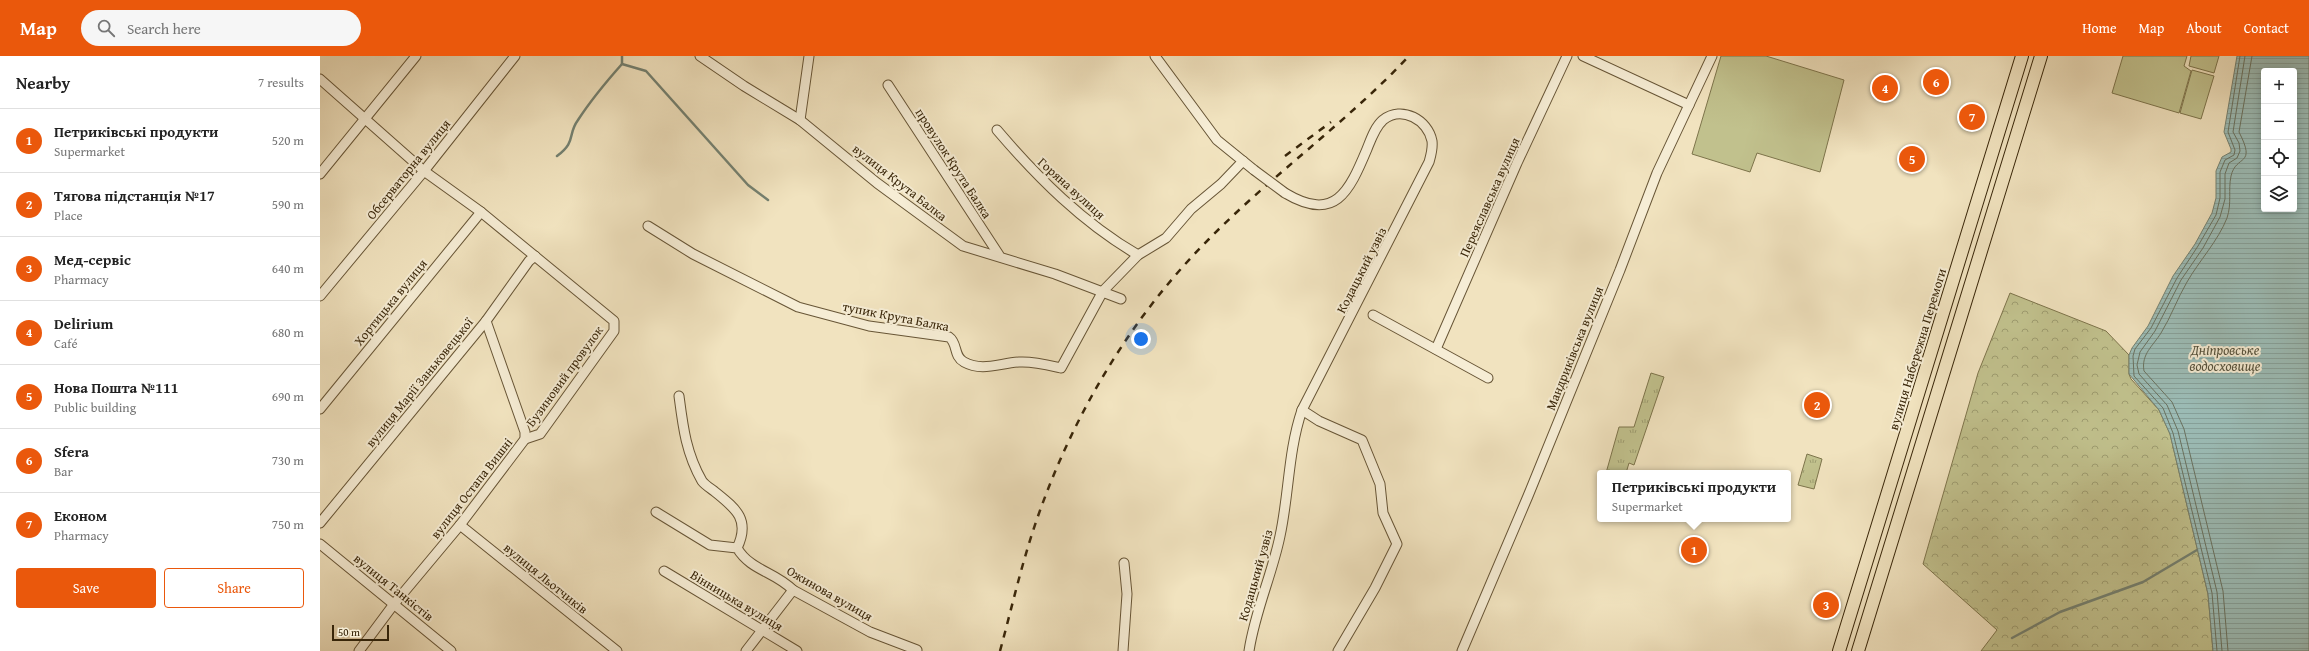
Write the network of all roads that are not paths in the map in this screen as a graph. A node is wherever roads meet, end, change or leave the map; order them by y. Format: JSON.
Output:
{"nodes":[{"id":1,"x":416,"y":56,"type":"edge"},
{"id":2,"x":515,"y":56,"type":"edge"},
{"id":3,"x":700,"y":56,"type":"edge"},
{"id":4,"x":809,"y":56,"type":"edge"},
{"id":5,"x":1155,"y":56,"type":"edge"},
{"id":6,"x":1567,"y":56,"type":"edge"},
{"id":7,"x":1583,"y":56,"type":"edge"},
{"id":8,"x":1712,"y":56,"type":"edge"},
{"id":9,"x":2022,"y":56,"type":"edge"},
{"id":10,"x":2041,"y":56,"type":"edge"},
{"id":11,"x":320,"y":79,"type":"edge"},
{"id":12,"x":888,"y":84,"type":"dead end"},
{"id":13,"x":1689,"y":105,"type":"junction"},
{"id":14,"x":365,"y":119,"type":"junction"},
{"id":15,"x":800,"y":120,"type":"junction"},
{"id":16,"x":997,"y":130,"type":"dead end"},
{"id":17,"x":1243,"y":161,"type":"junction"},
{"id":18,"x":424,"y":171,"type":"junction"},
{"id":19,"x":320,"y":174,"type":"edge"},
{"id":20,"x":1985,"y":178,"type":"junction"},
{"id":21,"x":2002,"y":183,"type":"junction"},
{"id":22,"x":481,"y":212,"type":"junction"},
{"id":23,"x":648,"y":226,"type":"dead end"},
{"id":24,"x":999,"y":255,"type":"junction"},
{"id":25,"x":1138,"y":255,"type":"junction"},
{"id":26,"x":535,"y":256,"type":"junction"},
{"id":27,"x":1103,"y":291,"type":"junction"},
{"id":28,"x":320,"y":296,"type":"edge"},
{"id":29,"x":1121,"y":299,"type":"dead end"},
{"id":30,"x":1372,"y":315,"type":"dead end"},
{"id":31,"x":486,"y":321,"type":"junction"},
{"id":32,"x":1436,"y":349,"type":"junction"},
{"id":33,"x":1488,"y":378,"type":"dead end"},
{"id":34,"x":679,"y":396,"type":"dead end"},
{"id":35,"x":320,"y":409,"type":"edge"},
{"id":36,"x":1302,"y":410,"type":"junction"},
{"id":37,"x":525,"y":438,"type":"junction"},
{"id":38,"x":656,"y":512,"type":"dead end"},
{"id":39,"x":320,"y":523,"type":"edge"},
{"id":40,"x":460,"y":525,"type":"junction"},
{"id":41,"x":320,"y":544,"type":"edge"},
{"id":42,"x":737,"y":548,"type":"junction"},
{"id":43,"x":1124,"y":563,"type":"dead end"},
{"id":44,"x":664,"y":571,"type":"dead end"},
{"id":45,"x":793,"y":590,"type":"junction"},
{"id":46,"x":394,"y":604,"type":"junction"},
{"id":47,"x":763,"y":630,"type":"junction"},
{"id":48,"x":918,"y":650,"type":"edge"},
{"id":49,"x":359,"y":651,"type":"edge"},
{"id":50,"x":451,"y":651,"type":"edge"},
{"id":51,"x":617,"y":651,"type":"edge"},
{"id":52,"x":746,"y":651,"type":"edge"},
{"id":53,"x":797,"y":651,"type":"edge"},
{"id":54,"x":1123,"y":651,"type":"edge"},
{"id":55,"x":1249,"y":651,"type":"edge"},
{"id":56,"x":1338,"y":651,"type":"edge"},
{"id":57,"x":1462,"y":651,"type":"edge"},
{"id":58,"x":1839,"y":651,"type":"edge"},
{"id":59,"x":1858,"y":651,"type":"edge"}],
"edges":[{"from":1,"to":14,"type":"street"},
{"from":2,"to":18,"type":"street","name":"Обсерваторна вулиця"},
{"from":3,"to":15,"type":"street","name":"вулиця Крута Балка"},
{"from":4,"to":15,"type":"street"},
{"from":5,"to":17,"type":"street"},
{"from":6,"to":32,"type":"street","name":"Переяславська вулиця"},
{"from":7,"to":13,"type":"street"},
{"from":8,"to":13,"type":"street","name":"Мандриківська вулиця"},
{"from":9,"to":20,"type":"main road","name":"вулиця Набережна Перемоги"},
{"from":10,"to":21,"type":"main road"},
{"from":11,"to":14,"type":"street","name":"Бузиновий провулок"},
{"from":12,"to":24,"type":"street","name":"провулок Крута Балка"},
{"from":13,"to":57,"type":"street","name":"Мандриківська вулиця"},
{"from":14,"to":18,"type":"street","name":"Бузиновий провулок"},
{"from":14,"to":19,"type":"street"},
{"from":15,"to":24,"type":"street","name":"вулиця Крута Балка"},
{"from":16,"to":25,"type":"street","name":"Горяна вулиця"},
{"from":17,"to":25,"type":"street"},
{"from":17,"to":36,"type":"street","name":"Кодацький узвіз","bridge":true},
{"from":18,"to":22,"type":"street","name":"Бузиновий провулок"},
{"from":18,"to":28,"type":"street","name":"Обсерваторна вулиця"},
{"from":20,"to":21,"type":"main road"},
{"from":20,"to":58,"type":"main road","name":"вулиця Набережна Перемоги"},
{"from":21,"to":59,"type":"main road"},
{"from":22,"to":26,"type":"street","name":"Бузиновий провулок"},
{"from":22,"to":35,"type":"street","name":"Хортицька вулиця"},
{"from":23,"to":27,"type":"street","name":"тупик Крута Балка"},
{"from":24,"to":27,"type":"street","name":"вулиця Крута Балка"},
{"from":25,"to":27,"type":"street"},
{"from":26,"to":31,"type":"street","name":"вулиця Марії Заньковецької"},
{"from":26,"to":37,"type":"street","name":"Бузиновий провулок"},
{"from":27,"to":29,"type":"street"},
{"from":30,"to":32,"type":"street"},
{"from":31,"to":37,"type":"street","name":"вулиця Остапа Вишні"},
{"from":31,"to":39,"type":"street","name":"вулиця Марії Заньковецької"},
{"from":32,"to":33,"type":"street"},
{"from":34,"to":42,"type":"street"},
{"from":36,"to":55,"type":"street","name":"Кодацький узвіз"},
{"from":36,"to":56,"type":"street"},
{"from":37,"to":40,"type":"street","name":"вулиця Остапа Вишні"},
{"from":38,"to":42,"type":"street"},
{"from":40,"to":46,"type":"street","name":"вулиця Остапа Вишні"},
{"from":40,"to":51,"type":"street","name":"вулиця Льотчиків"},
{"from":41,"to":46,"type":"street","name":"вулиця Танкістів"},
{"from":42,"to":45,"type":"street","name":"Ожинова вулиця"},
{"from":43,"to":54,"type":"street"},
{"from":44,"to":47,"type":"street","name":"Вінницька вулиця"},
{"from":45,"to":47,"type":"street"},
{"from":45,"to":48,"type":"street","name":"Ожинова вулиця"},
{"from":46,"to":49,"type":"street","name":"вулиця Остапа Вишні"},
{"from":46,"to":50,"type":"street","name":"вулиця Танкістів"},
{"from":47,"to":52,"type":"street"},
{"from":47,"to":53,"type":"street","name":"Вінницька вулиця"}]}
